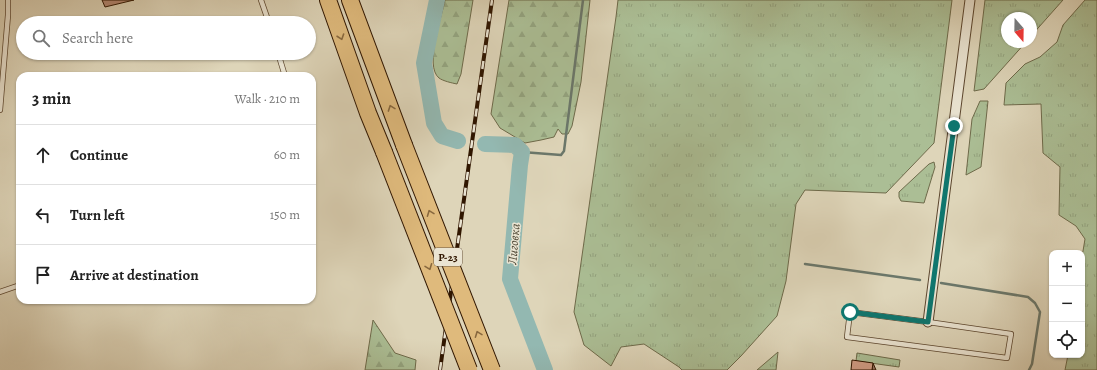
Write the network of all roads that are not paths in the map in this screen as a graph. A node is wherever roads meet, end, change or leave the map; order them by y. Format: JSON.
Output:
{"nodes":[{"id":1,"x":8,"y":0,"type":"edge"},
{"id":2,"x":261,"y":0,"type":"edge"},
{"id":3,"x":328,"y":0,"type":"edge"},
{"id":4,"x":350,"y":0,"type":"edge"},
{"id":5,"x":970,"y":0,"type":"edge"},
{"id":6,"x":267,"y":16,"type":"edge"},
{"id":7,"x":280,"y":60,"type":"edge"},
{"id":8,"x":284,"y":72,"type":"edge"},
{"id":9,"x":0,"y":110,"type":"edge"},
{"id":10,"x":16,"y":286,"type":"edge"},
{"id":11,"x":0,"y":292,"type":"edge"},
{"id":12,"x":928,"y":322,"type":"junction"},
{"id":13,"x":469,"y":370,"type":"edge"},
{"id":14,"x":492,"y":370,"type":"edge"}],
"edges":[{"from":1,"to":9,"type":"lane"},
{"from":2,"to":6,"type":"lane"},
{"from":3,"to":13,"type":"highway","number":"Р-23","one_way":true,"bridge":true},
{"from":14,"to":4,"type":"highway","number":"Р-23","one_way":true,"bridge":true},
{"from":5,"to":12,"type":"street"},
{"from":7,"to":8,"type":"lane"},
{"from":10,"to":11,"type":"lane"},
{"from":12,"to":12,"type":"lane"}]}
